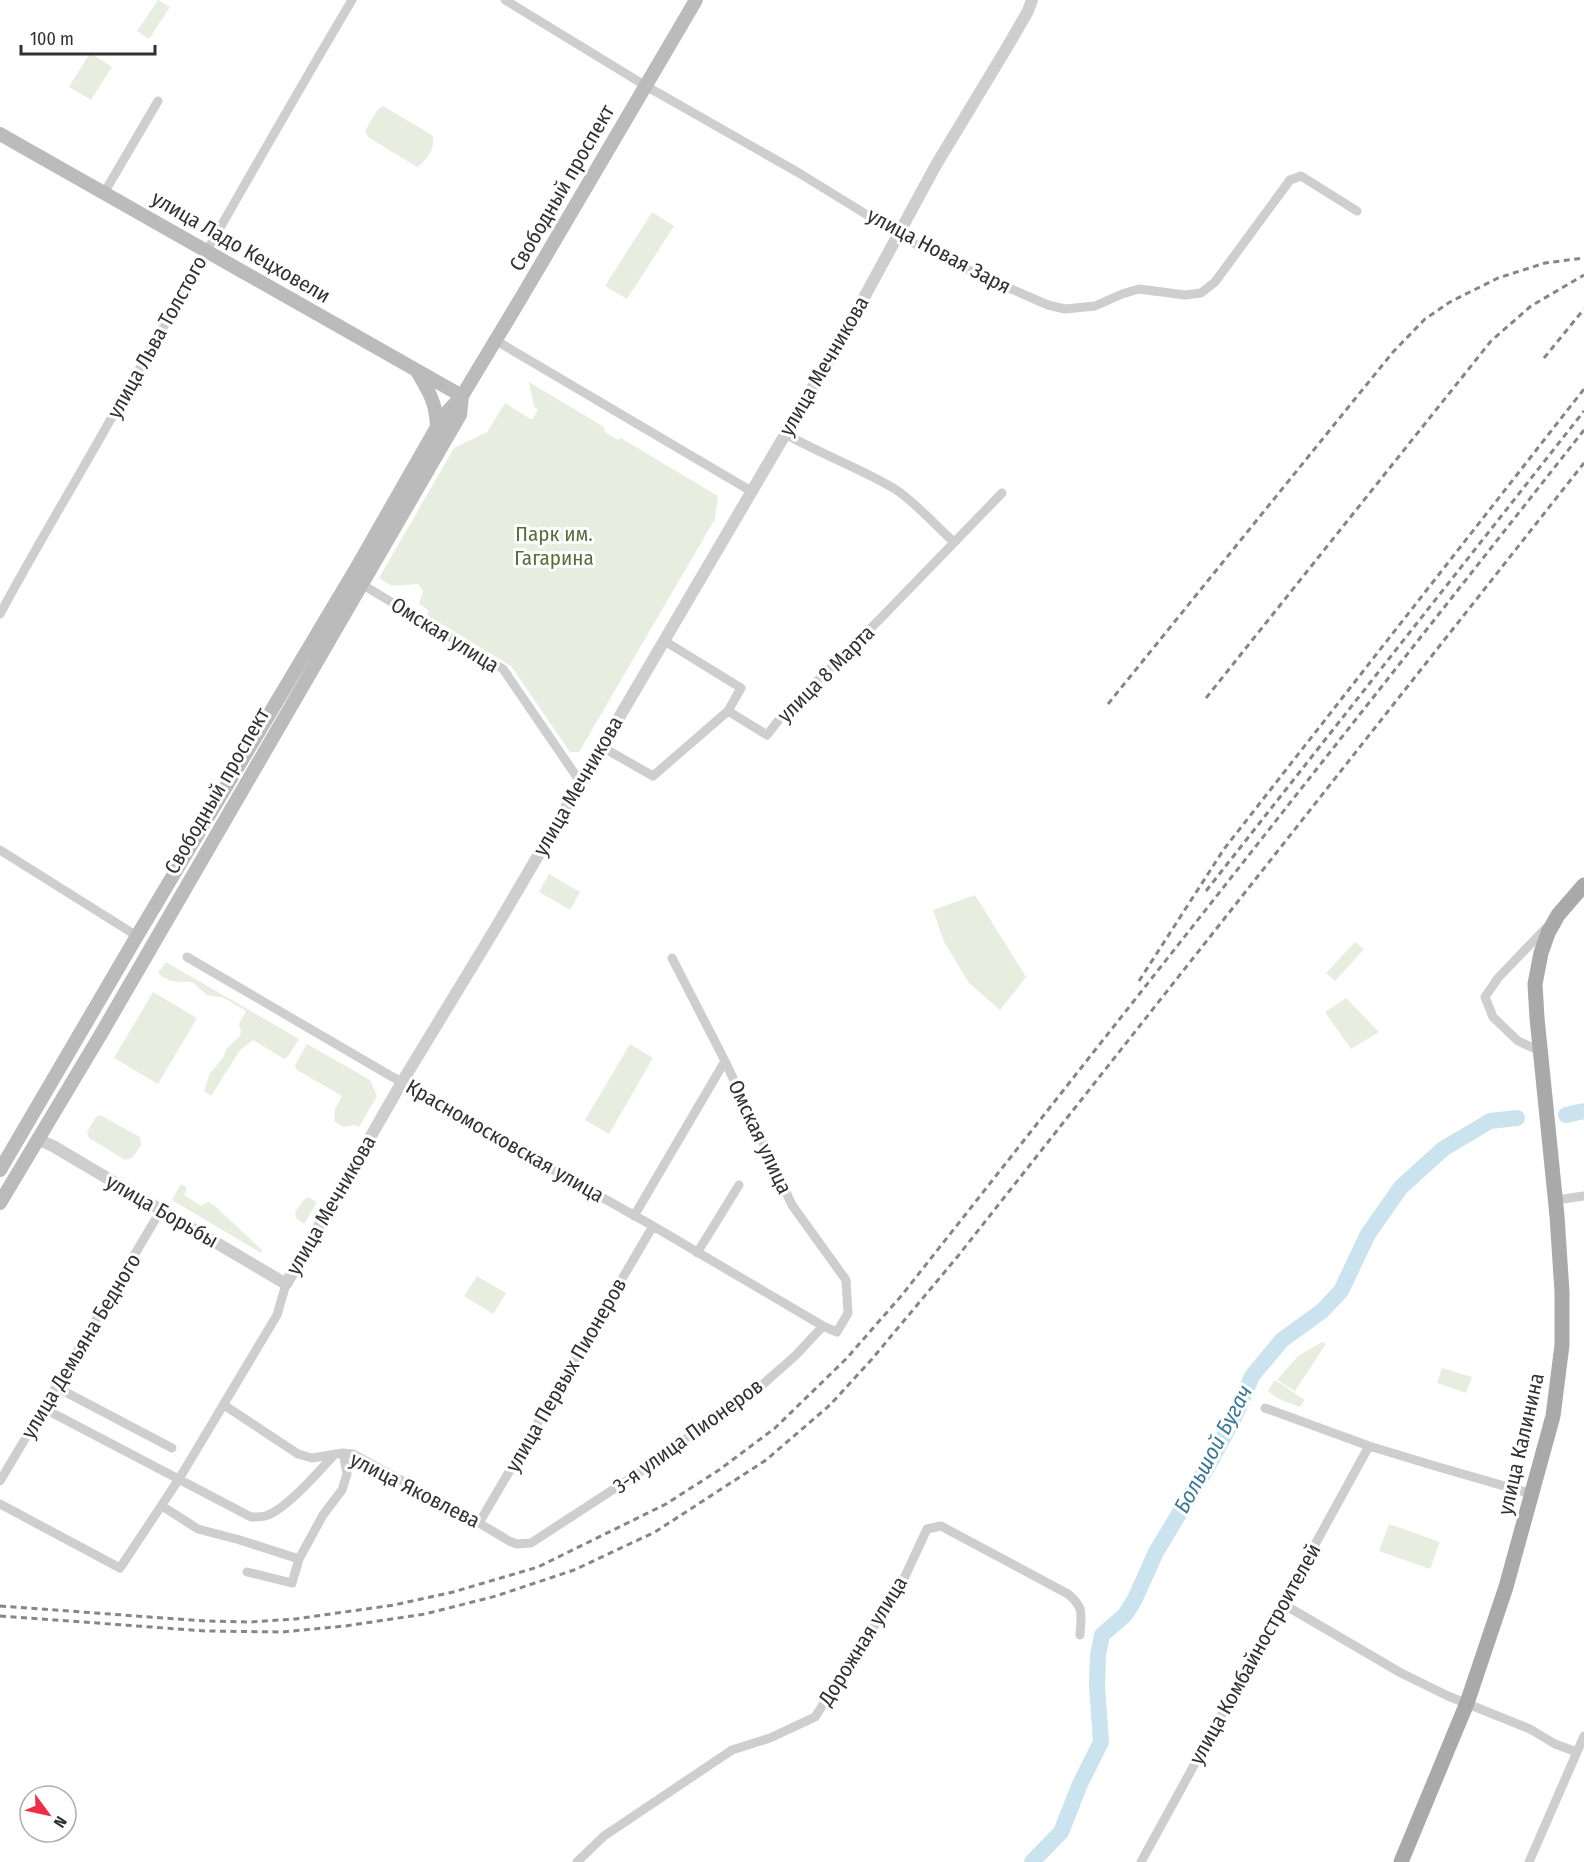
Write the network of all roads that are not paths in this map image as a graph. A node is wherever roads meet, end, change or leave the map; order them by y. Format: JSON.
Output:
{"nodes":[{"id":1,"x":352,"y":0,"type":"edge"},
{"id":2,"x":505,"y":0,"type":"edge"},
{"id":3,"x":696,"y":0,"type":"edge"},
{"id":4,"x":1032,"y":0,"type":"edge"},
{"id":5,"x":646,"y":86,"type":"junction"},
{"id":6,"x":158,"y":101,"type":"dead end"},
{"id":7,"x":0,"y":134,"type":"edge"},
{"id":8,"x":104,"y":193,"type":"junction"},
{"id":9,"x":1357,"y":211,"type":"dead end"},
{"id":10,"x":898,"y":233,"type":"junction"},
{"id":11,"x":206,"y":251,"type":"junction"},
{"id":12,"x":495,"y":340,"type":"junction"},
{"id":13,"x":417,"y":371,"type":"junction"},
{"id":14,"x":462,"y":396,"type":"junction"},
{"id":15,"x":437,"y":427,"type":"junction"},
{"id":16,"x":784,"y":433,"type":"junction"},
{"id":17,"x":751,"y":491,"type":"junction"},
{"id":18,"x":1002,"y":493,"type":"dead end"},
{"id":19,"x":954,"y":542,"type":"junction"},
{"id":20,"x":357,"y":582,"type":"junction"},
{"id":21,"x":0,"y":614,"type":"edge"},
{"id":22,"x":663,"y":640,"type":"junction"},
{"id":23,"x":728,"y":711,"type":"junction"},
{"id":24,"x":602,"y":747,"type":"junction"},
{"id":25,"x":581,"y":783,"type":"junction"},
{"id":26,"x":0,"y":850,"type":"edge"},
{"id":27,"x":1584,"y":885,"type":"edge"},
{"id":28,"x":1558,"y":915,"type":"junction"},
{"id":29,"x":137,"y":936,"type":"junction"},
{"id":30,"x":151,"y":946,"type":"junction"},
{"id":31,"x":187,"y":957,"type":"dead end"},
{"id":32,"x":672,"y":958,"type":"dead end"},
{"id":33,"x":1540,"y":1051,"type":"junction"},
{"id":34,"x":725,"y":1062,"type":"junction"},
{"id":35,"x":402,"y":1082,"type":"junction"},
{"id":36,"x":37,"y":1139,"type":"junction"},
{"id":37,"x":0,"y":1170,"type":"edge"},
{"id":38,"x":739,"y":1185,"type":"dead end"},
{"id":39,"x":1584,"y":1196,"type":"edge"},
{"id":40,"x":1556,"y":1200,"type":"junction"},
{"id":41,"x":0,"y":1203,"type":"edge"},
{"id":42,"x":161,"y":1210,"type":"junction"},
{"id":43,"x":634,"y":1216,"type":"junction"},
{"id":44,"x":653,"y":1226,"type":"junction"},
{"id":45,"x":697,"y":1253,"type":"junction"},
{"id":46,"x":286,"y":1284,"type":"junction"},
{"id":47,"x":848,"y":1313,"type":"joint"},
{"id":48,"x":823,"y":1326,"type":"junction"},
{"id":49,"x":56,"y":1387,"type":"junction"},
{"id":50,"x":224,"y":1405,"type":"junction"},
{"id":51,"x":43,"y":1408,"type":"junction"},
{"id":52,"x":1265,"y":1408,"type":"dead end"},
{"id":53,"x":1369,"y":1446,"type":"junction"},
{"id":54,"x":172,"y":1448,"type":"dead end"},
{"id":55,"x":339,"y":1454,"type":"junction"},
{"id":56,"x":179,"y":1479,"type":"junction"},
{"id":57,"x":0,"y":1481,"type":"edge"},
{"id":58,"x":1532,"y":1494,"type":"junction"},
{"id":59,"x":0,"y":1504,"type":"edge"},
{"id":60,"x":162,"y":1506,"type":"junction"},
{"id":61,"x":479,"y":1523,"type":"junction"},
{"id":62,"x":509,"y":1541,"type":"joint"},
{"id":63,"x":299,"y":1559,"type":"junction"},
{"id":64,"x":247,"y":1572,"type":"dead end"},
{"id":65,"x":1283,"y":1604,"type":"junction"},
{"id":66,"x":1080,"y":1635,"type":"dead end"},
{"id":67,"x":1467,"y":1703,"type":"junction"},
{"id":68,"x":1584,"y":1736,"type":"edge"},
{"id":69,"x":1576,"y":1752,"type":"junction"},
{"id":70,"x":577,"y":1862,"type":"edge"},
{"id":71,"x":1141,"y":1862,"type":"edge"},
{"id":72,"x":1401,"y":1862,"type":"edge"},
{"id":73,"x":1529,"y":1862,"type":"edge"}],
"edges":[{"from":1,"to":11,"type":"street","name":"улица Льва Толстого"},
{"from":2,"to":5,"type":"street","name":"улица Новая Заря"},
{"from":3,"to":5,"type":"main road","name":"Свободный проспект"},
{"from":4,"to":10,"type":"street","name":"улица Мечникова"},
{"from":5,"to":10,"type":"street","name":"улица Новая Заря"},
{"from":5,"to":12,"type":"main road","name":"Свободный проспект"},
{"from":6,"to":8,"type":"street"},
{"from":7,"to":8,"type":"main road","name":"улица Ладо Кецховели"},
{"from":8,"to":11,"type":"main road","name":"улица Ладо Кецховели"},
{"from":9,"to":10,"type":"street","name":"улица Новая Заря"},
{"from":10,"to":16,"type":"street","name":"улица Мечникова"},
{"from":11,"to":13,"type":"main road","name":"улица Ладо Кецховели"},
{"from":11,"to":21,"type":"street","name":"улица Льва Толстого"},
{"from":12,"to":14,"type":"main road","name":"Свободный проспект"},
{"from":12,"to":17,"type":"street"},
{"from":13,"to":14,"type":"main road","name":"улица Ладо Кецховели"},
{"from":13,"to":15,"type":"main road"},
{"from":14,"to":15,"type":"main road","name":"Свободный проспект"},
{"from":14,"to":20,"type":"main road","name":"Свободный проспект"},
{"from":15,"to":20,"type":"main road","name":"Свободный проспект"},
{"from":16,"to":17,"type":"street","name":"улица Мечникова"},
{"from":16,"to":19,"type":"street"},
{"from":17,"to":22,"type":"street","name":"улица Мечникова"},
{"from":18,"to":19,"type":"street","name":"улица 8 Марта"},
{"from":19,"to":23,"type":"street","name":"улица 8 Марта"},
{"from":20,"to":25,"type":"street","name":"Омская улица"},
{"from":20,"to":29,"type":"main road","name":"Свободный проспект"},
{"from":20,"to":30,"type":"main road","name":"Свободный проспект"},
{"from":22,"to":23,"type":"street"},
{"from":22,"to":24,"type":"street","name":"улица Мечникова"},
{"from":23,"to":24,"type":"street"},
{"from":24,"to":25,"type":"street","name":"улица Мечникова"},
{"from":25,"to":35,"type":"street","name":"улица Мечникова"},
{"from":26,"to":29,"type":"street"},
{"from":27,"to":28,"type":"main road","name":"улица Калинина"},
{"from":28,"to":33,"type":"main road","name":"улица Калинина"},
{"from":28,"to":33,"type":"street"},
{"from":29,"to":30,"type":"main road"},
{"from":29,"to":37,"type":"main road","name":"Свободный проспект"},
{"from":30,"to":36,"type":"main road","name":"Свободный проспект"},
{"from":31,"to":35,"type":"street","name":"Красномосковская улица"},
{"from":32,"to":34,"type":"street","name":"Омская улица"},
{"from":33,"to":40,"type":"main road","name":"улица Калинина"},
{"from":34,"to":43,"type":"street"},
{"from":34,"to":47,"type":"street","name":"Омская улица"},
{"from":35,"to":43,"type":"street","name":"Красномосковская улица"},
{"from":35,"to":46,"type":"street","name":"улица Мечникова"},
{"from":36,"to":41,"type":"main road","name":"Свободный проспект"},
{"from":36,"to":42,"type":"street","name":"улица Борьбы"},
{"from":38,"to":45,"type":"street"},
{"from":39,"to":40,"type":"street"},
{"from":40,"to":58,"type":"main road","name":"улица Калинина"},
{"from":42,"to":46,"type":"street","name":"улица Борьбы"},
{"from":42,"to":49,"type":"street","name":"улица Демьяна Бедного"},
{"from":43,"to":44,"type":"street","name":"Красномосковская улица"},
{"from":44,"to":45,"type":"street","name":"Красномосковская улица"},
{"from":44,"to":61,"type":"street","name":"улица Первых Пионеров"},
{"from":45,"to":48,"type":"street","name":"Красномосковская улица"},
{"from":46,"to":50,"type":"street","name":"улица Мечникова"},
{"from":47,"to":48,"type":"street","name":"3-я улица Пионеров"},
{"from":48,"to":62,"type":"street","name":"3-я улица Пионеров"},
{"from":49,"to":51,"type":"street","name":"улица Демьяна Бедного"},
{"from":49,"to":54,"type":"street"},
{"from":50,"to":55,"type":"street","name":"улица Яковлева"},
{"from":50,"to":56,"type":"street","name":"улица Мечникова"},
{"from":51,"to":56,"type":"street"},
{"from":51,"to":57,"type":"street","name":"улица Демьяна Бедного"},
{"from":52,"to":53,"type":"street"},
{"from":53,"to":58,"type":"street"},
{"from":53,"to":65,"type":"street","name":"улица Комбайностроителей"},
{"from":55,"to":56,"type":"street"},
{"from":55,"to":61,"type":"street","name":"улица Яковлева"},
{"from":55,"to":63,"type":"street"},
{"from":56,"to":60,"type":"street","name":"улица Мечникова"},
{"from":58,"to":67,"type":"main road","name":"улица Калинина"},
{"from":59,"to":60,"type":"street","name":"улица Мечникова"},
{"from":60,"to":63,"type":"street"},
{"from":61,"to":62,"type":"street","name":"улица Яковлева"},
{"from":63,"to":64,"type":"street"},
{"from":65,"to":67,"type":"street"},
{"from":65,"to":71,"type":"street","name":"улица Комбайностроителей"},
{"from":66,"to":70,"type":"street","name":"Дорожная улица"},
{"from":67,"to":69,"type":"street"},
{"from":67,"to":72,"type":"main road","name":"улица Калинина"},
{"from":68,"to":69,"type":"street"},
{"from":69,"to":73,"type":"street"}]}
